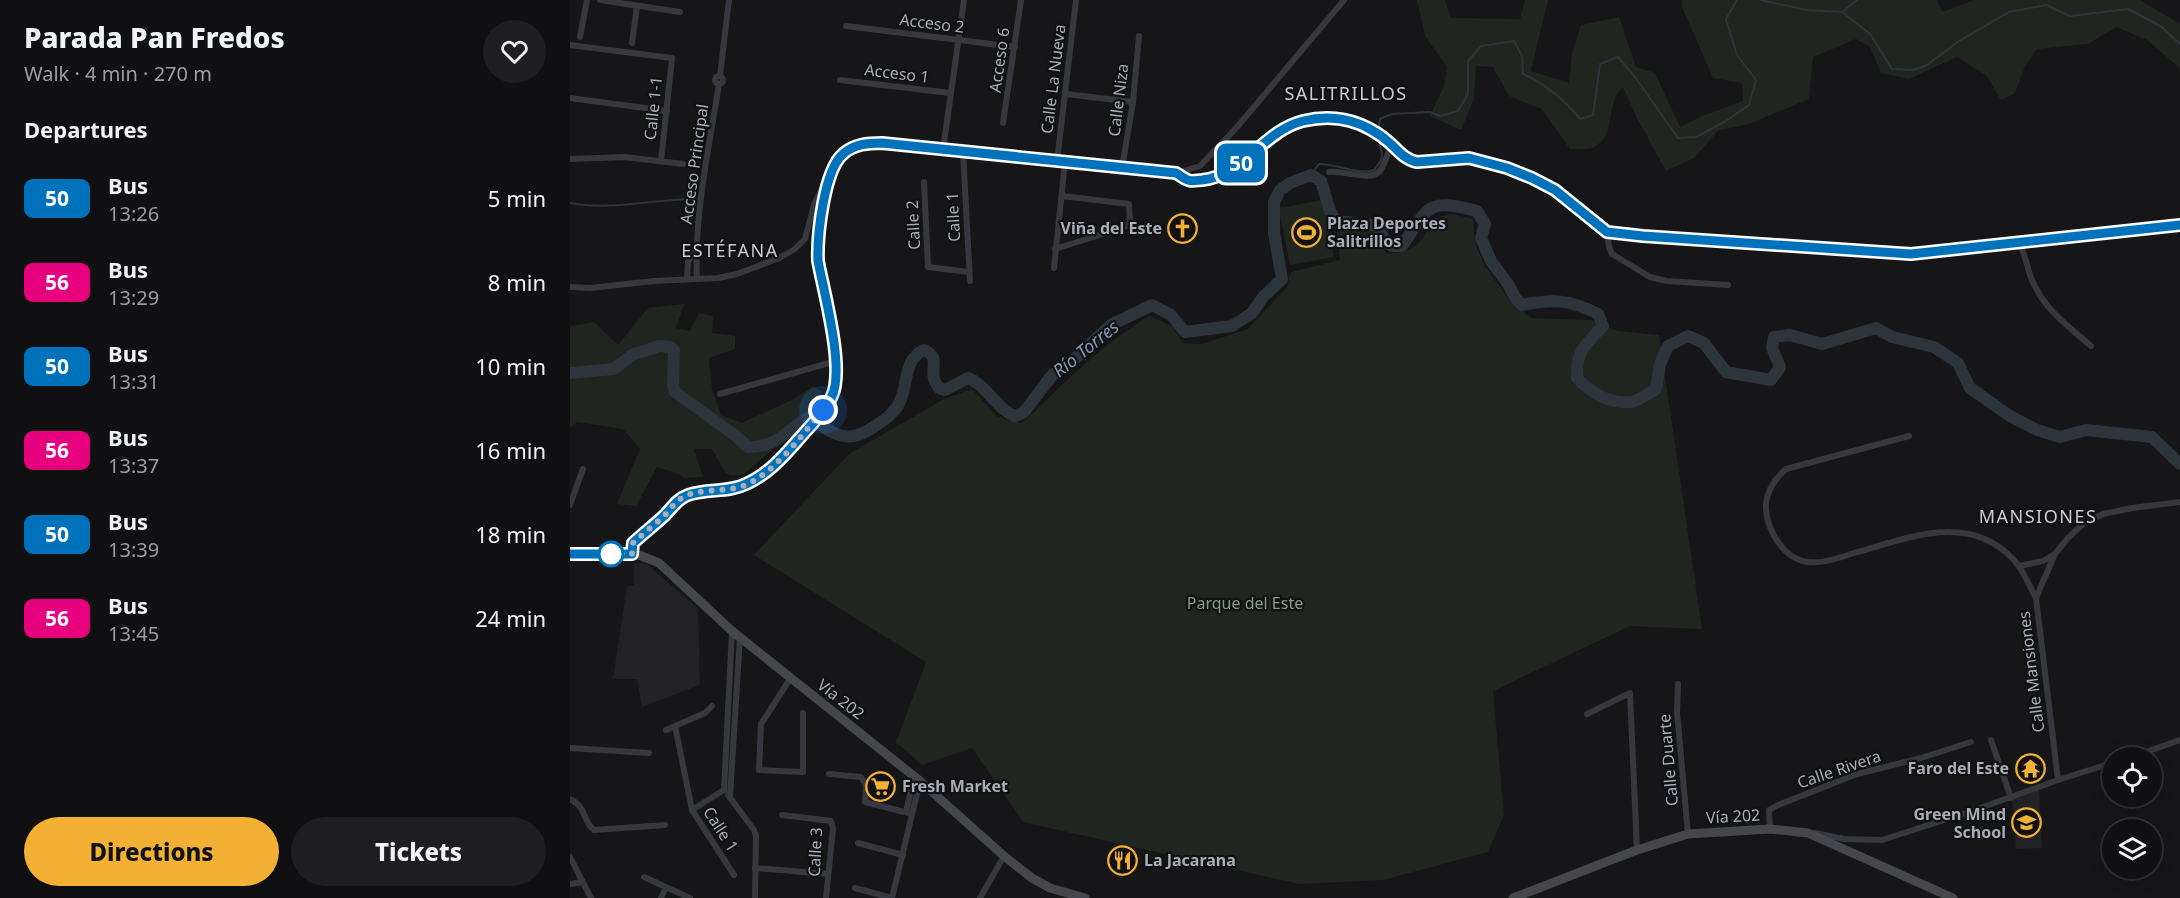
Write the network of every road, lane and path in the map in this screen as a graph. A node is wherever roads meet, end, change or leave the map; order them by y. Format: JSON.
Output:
{"nodes":[{"id":1,"x":587,"y":0,"type":"edge"},
{"id":2,"x":600,"y":0,"type":"edge"},
{"id":3,"x":729,"y":0,"type":"edge"},
{"id":4,"x":964,"y":0,"type":"edge"},
{"id":5,"x":1021,"y":0,"type":"edge"},
{"id":6,"x":1076,"y":0,"type":"edge"},
{"id":7,"x":1344,"y":0,"type":"edge"},
{"id":8,"x":637,"y":6,"type":"junction"},
{"id":9,"x":680,"y":12,"type":"dead end"},
{"id":10,"x":846,"y":26,"type":"dead end"},
{"id":11,"x":1139,"y":36,"type":"dead end"},
{"id":12,"x":580,"y":37,"type":"dead end"},
{"id":13,"x":958,"y":40,"type":"junction"},
{"id":14,"x":632,"y":43,"type":"dead end"},
{"id":15,"x":570,"y":45,"type":"edge"},
{"id":16,"x":1015,"y":48,"type":"junction"},
{"id":17,"x":840,"y":80,"type":"dead end"},
{"id":18,"x":950,"y":93,"type":"junction"},
{"id":19,"x":1065,"y":94,"type":"junction"},
{"id":20,"x":570,"y":98,"type":"edge"},
{"id":21,"x":1133,"y":102,"type":"junction"},
{"id":22,"x":667,"y":111,"type":"junction"},
{"id":23,"x":1003,"y":123,"type":"dead end"},
{"id":24,"x":1391,"y":144,"type":"junction"},
{"id":25,"x":943,"y":150,"type":"junction"},
{"id":26,"x":963,"y":152,"type":"junction"},
{"id":27,"x":570,"y":159,"type":"edge"},
{"id":28,"x":661,"y":161,"type":"junction"},
{"id":29,"x":1057,"y":161,"type":"junction"},
{"id":30,"x":1065,"y":162,"type":"junction"},
{"id":31,"x":683,"y":164,"type":"dead end"},
{"id":32,"x":833,"y":166,"type":"junction"},
{"id":33,"x":1122,"y":168,"type":"junction"},
{"id":34,"x":1329,"y":172,"type":"dead end"},
{"id":35,"x":1176,"y":173,"type":"junction"},
{"id":36,"x":924,"y":182,"type":"dead end"},
{"id":37,"x":1062,"y":196,"type":"junction"},
{"id":38,"x":2180,"y":225,"type":"edge"},
{"id":39,"x":1607,"y":232,"type":"junction"},
{"id":40,"x":2019,"y":242,"type":"junction"},
{"id":41,"x":697,"y":248,"type":"junction"},
{"id":42,"x":1055,"y":249,"type":"junction"},
{"id":43,"x":1054,"y":268,"type":"dead end"},
{"id":44,"x":969,"y":272,"type":"junction"},
{"id":45,"x":687,"y":279,"type":"junction"},
{"id":46,"x":697,"y":279,"type":"junction"},
{"id":47,"x":969,"y":281,"type":"dead end"},
{"id":48,"x":1728,"y":285,"type":"dead end"},
{"id":49,"x":570,"y":287,"type":"edge"},
{"id":50,"x":2091,"y":346,"type":"dead end"},
{"id":51,"x":836,"y":361,"type":"junction"},
{"id":52,"x":720,"y":394,"type":"dead end"},
{"id":53,"x":1909,"y":436,"type":"dead end"},
{"id":54,"x":583,"y":469,"type":"dead end"},
{"id":55,"x":2180,"y":502,"type":"edge"},
{"id":56,"x":570,"y":505,"type":"edge"},
{"id":57,"x":570,"y":554,"type":"edge"},
{"id":58,"x":632,"y":554,"type":"junction"},
{"id":59,"x":2055,"y":554,"type":"junction"},
{"id":60,"x":2019,"y":566,"type":"junction"},
{"id":61,"x":2036,"y":598,"type":"junction"},
{"id":62,"x":736,"y":634,"type":"junction"},
{"id":63,"x":730,"y":679,"type":"junction"},
{"id":64,"x":790,"y":679,"type":"junction"},
{"id":65,"x":738,"y":680,"type":"junction"},
{"id":66,"x":1678,"y":684,"type":"dead end"},
{"id":67,"x":712,"y":706,"type":"dead end"},
{"id":68,"x":803,"y":713,"type":"dead end"},
{"id":69,"x":1587,"y":714,"type":"dead end"},
{"id":70,"x":675,"y":726,"type":"junction"},
{"id":71,"x":666,"y":729,"type":"dead end"},
{"id":72,"x":727,"y":734,"type":"junction"},
{"id":73,"x":734,"y":734,"type":"junction"},
{"id":74,"x":1991,"y":740,"type":"dead end"},
{"id":75,"x":2180,"y":740,"type":"edge"},
{"id":76,"x":1971,"y":742,"type":"dead end"},
{"id":77,"x":2160,"y":747,"type":"edge"},
{"id":78,"x":570,"y":748,"type":"edge"},
{"id":79,"x":649,"y":753,"type":"dead end"},
{"id":80,"x":2102,"y":766,"type":"edge"},
{"id":81,"x":829,"y":774,"type":"dead end"},
{"id":82,"x":917,"y":779,"type":"junction"},
{"id":83,"x":2058,"y":780,"type":"junction"},
{"id":84,"x":724,"y":790,"type":"junction"},
{"id":85,"x":730,"y":797,"type":"junction"},
{"id":86,"x":2011,"y":798,"type":"junction"},
{"id":87,"x":570,"y":799,"type":"edge"},
{"id":88,"x":692,"y":810,"type":"junction"},
{"id":89,"x":909,"y":813,"type":"junction"},
{"id":90,"x":782,"y":815,"type":"dead end"},
{"id":91,"x":665,"y":825,"type":"dead end"},
{"id":92,"x":1770,"y":829,"type":"junction"},
{"id":93,"x":1808,"y":833,"type":"junction"},
{"id":94,"x":1688,"y":834,"type":"junction"},
{"id":95,"x":858,"y":843,"type":"dead end"},
{"id":96,"x":1637,"y":850,"type":"junction"},
{"id":97,"x":903,"y":855,"type":"junction"},
{"id":98,"x":1004,"y":856,"type":"junction"},
{"id":99,"x":570,"y":857,"type":"edge"},
{"id":100,"x":755,"y":868,"type":"junction"},
{"id":101,"x":574,"y":871,"type":"edge"},
{"id":102,"x":828,"y":874,"type":"junction"},
{"id":103,"x":734,"y":875,"type":"dead end"},
{"id":104,"x":644,"y":877,"type":"dead end"},
{"id":105,"x":583,"y":882,"type":"junction"},
{"id":106,"x":570,"y":884,"type":"edge"},
{"id":107,"x":666,"y":887,"type":"junction"},
{"id":108,"x":855,"y":888,"type":"dead end"},
{"id":109,"x":591,"y":898,"type":"edge"},
{"id":110,"x":661,"y":898,"type":"edge"},
{"id":111,"x":690,"y":898,"type":"edge"},
{"id":112,"x":755,"y":898,"type":"edge"},
{"id":113,"x":826,"y":898,"type":"edge"},
{"id":114,"x":892,"y":898,"type":"edge"},
{"id":115,"x":980,"y":898,"type":"edge"},
{"id":116,"x":1085,"y":898,"type":"edge"},
{"id":117,"x":1513,"y":898,"type":"edge"},
{"id":118,"x":1953,"y":898,"type":"edge"}],
"edges":[{"from":1,"to":12,"type":"street"},
{"from":2,"to":8,"type":"street"},
{"from":3,"to":41,"type":"street","name":"Acceso Principal"},
{"from":4,"to":13,"type":"street"},
{"from":5,"to":16,"type":"street","name":"Acceso 6"},
{"from":6,"to":19,"type":"street","name":"Calle La Nueva"},
{"from":7,"to":35,"type":"street"},
{"from":8,"to":9,"type":"street"},
{"from":8,"to":14,"type":"street"},
{"from":10,"to":13,"type":"street","name":"Acceso 2"},
{"from":11,"to":21,"type":"street","name":"Calle Niza"},
{"from":13,"to":16,"type":"street","name":"Acceso 2"},
{"from":13,"to":18,"type":"street"},
{"from":15,"to":22,"type":"street","name":"Calle 1-1"},
{"from":16,"to":23,"type":"street","name":"Acceso 6"},
{"from":17,"to":18,"type":"street","name":"Acceso 1"},
{"from":18,"to":25,"type":"street"},
{"from":19,"to":21,"type":"street"},
{"from":19,"to":29,"type":"street","name":"Calle La Nueva"},
{"from":20,"to":22,"type":"street"},
{"from":21,"to":33,"type":"street","name":"Calle Niza"},
{"from":22,"to":28,"type":"street","name":"Calle 1-1"},
{"from":24,"to":34,"type":"street"},
{"from":24,"to":35,"type":"street"},
{"from":24,"to":39,"type":"street"},
{"from":25,"to":26,"type":"street"},
{"from":25,"to":32,"type":"street"},
{"from":26,"to":29,"type":"street"},
{"from":26,"to":44,"type":"street","name":"Calle 1"},
{"from":27,"to":28,"type":"street"},
{"from":28,"to":31,"type":"street"},
{"from":29,"to":30,"type":"street"},
{"from":30,"to":33,"type":"street"},
{"from":30,"to":37,"type":"street"},
{"from":32,"to":46,"type":"street"},
{"from":32,"to":51,"type":"street"},
{"from":33,"to":35,"type":"street"},
{"from":36,"to":44,"type":"street","name":"Calle 2"},
{"from":37,"to":42,"type":"street"},
{"from":37,"to":42,"type":"street"},
{"from":38,"to":40,"type":"street"},
{"from":39,"to":40,"type":"street"},
{"from":39,"to":48,"type":"street"},
{"from":40,"to":50,"type":"street"},
{"from":41,"to":45,"type":"street"},
{"from":41,"to":46,"type":"street"},
{"from":42,"to":43,"type":"street"},
{"from":44,"to":47,"type":"street","name":"Calle 1"},
{"from":45,"to":46,"type":"street"},
{"from":45,"to":49,"type":"street"},
{"from":51,"to":52,"type":"street"},
{"from":51,"to":58,"type":"street"},
{"from":53,"to":60,"type":"street"},
{"from":54,"to":56,"type":"street"},
{"from":55,"to":59,"type":"street","name":"Calle Mansiones"},
{"from":57,"to":58,"type":"main road","name":"Vía 202"},
{"from":58,"to":62,"type":"main road","name":"Vía 202"},
{"from":59,"to":60,"type":"street"},
{"from":59,"to":61,"type":"street","name":"Calle Mansiones"},
{"from":60,"to":61,"type":"street"},
{"from":61,"to":83,"type":"street","name":"Calle Mansiones"},
{"from":62,"to":63,"type":"street"},
{"from":62,"to":64,"type":"main road","name":"Vía 202"},
{"from":62,"to":65,"type":"street"},
{"from":63,"to":65,"type":"street"},
{"from":63,"to":72,"type":"street"},
{"from":64,"to":68,"type":"street"},
{"from":64,"to":82,"type":"main road","name":"Vía 202"},
{"from":65,"to":73,"type":"street"},
{"from":66,"to":94,"type":"street","name":"Calle Duarte"},
{"from":67,"to":70,"type":"street"},
{"from":69,"to":96,"type":"street"},
{"from":70,"to":71,"type":"street"},
{"from":70,"to":88,"type":"street","name":"Calle 1"},
{"from":72,"to":73,"type":"street"},
{"from":72,"to":84,"type":"street"},
{"from":73,"to":85,"type":"street"},
{"from":74,"to":86,"type":"street"},
{"from":75,"to":77,"type":"street"},
{"from":76,"to":92,"type":"street","name":"Calle Rivera"},
{"from":78,"to":79,"type":"street"},
{"from":80,"to":83,"type":"street"},
{"from":81,"to":89,"type":"street"},
{"from":82,"to":89,"type":"street"},
{"from":82,"to":98,"type":"main road","name":"Vía 202"},
{"from":83,"to":86,"type":"street"},
{"from":84,"to":85,"type":"street"},
{"from":84,"to":88,"type":"street"},
{"from":85,"to":100,"type":"street"},
{"from":86,"to":93,"type":"street"},
{"from":87,"to":91,"type":"street"},
{"from":88,"to":103,"type":"street","name":"Calle 1"},
{"from":89,"to":97,"type":"street"},
{"from":90,"to":102,"type":"street","name":"Calle 3"},
{"from":92,"to":93,"type":"main road","name":"Vía 202"},
{"from":92,"to":94,"type":"main road","name":"Vía 202"},
{"from":93,"to":118,"type":"main road","name":"Vía 202"},
{"from":94,"to":96,"type":"main road","name":"Vía 202"},
{"from":95,"to":97,"type":"street"},
{"from":96,"to":117,"type":"main road","name":"Vía 202"},
{"from":97,"to":114,"type":"street"},
{"from":98,"to":115,"type":"street"},
{"from":98,"to":116,"type":"main road","name":"Vía 202"},
{"from":99,"to":101,"type":"street"},
{"from":100,"to":102,"type":"street"},
{"from":100,"to":112,"type":"street"},
{"from":101,"to":105,"type":"street"},
{"from":102,"to":113,"type":"street","name":"Calle 3"},
{"from":104,"to":107,"type":"street"},
{"from":105,"to":106,"type":"street"},
{"from":105,"to":109,"type":"street"},
{"from":107,"to":110,"type":"street"},
{"from":107,"to":111,"type":"street"},
{"from":108,"to":114,"type":"street"}]}
